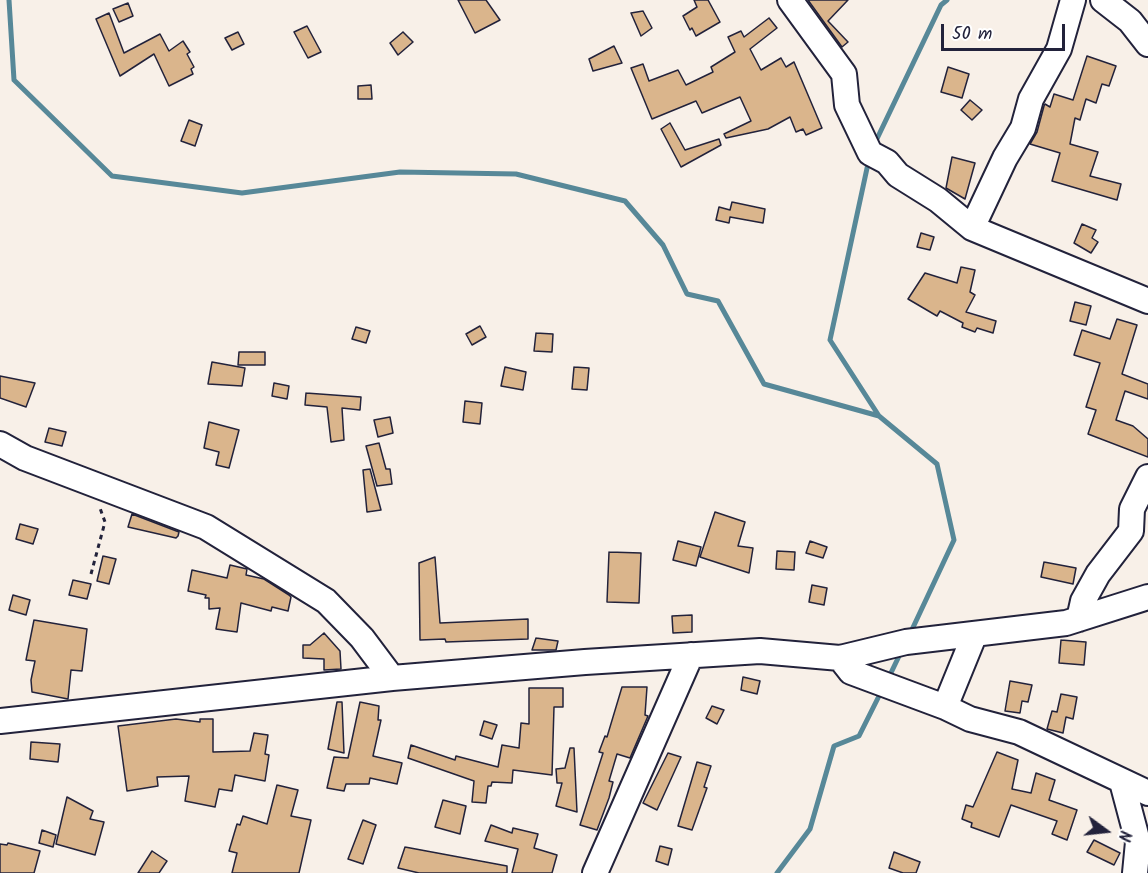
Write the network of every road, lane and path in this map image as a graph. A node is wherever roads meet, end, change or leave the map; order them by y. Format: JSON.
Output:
{"nodes":[{"id":1,"x":790,"y":0,"type":"edge"},
{"id":2,"x":1073,"y":0,"type":"edge"},
{"id":3,"x":1104,"y":0,"type":"edge"},
{"id":4,"x":1148,"y":44,"type":"edge"},
{"id":5,"x":972,"y":228,"type":"junction"},
{"id":6,"x":1148,"y":302,"type":"edge"},
{"id":7,"x":0,"y":444,"type":"edge"},
{"id":8,"x":1148,"y":477,"type":"edge"},
{"id":9,"x":91,"y":484,"type":"junction"},
{"id":10,"x":91,"y":574,"type":"dead end"},
{"id":11,"x":1148,"y":597,"type":"edge"},
{"id":12,"x":1078,"y":619,"type":"junction"},
{"id":13,"x":974,"y":636,"type":"junction"},
{"id":14,"x":692,"y":655,"type":"junction"},
{"id":15,"x":840,"y":658,"type":"junction"},
{"id":16,"x":392,"y":678,"type":"junction"},
{"id":17,"x":945,"y":707,"type":"junction"},
{"id":18,"x":0,"y":721,"type":"edge"},
{"id":19,"x":1122,"y":782,"type":"junction"},
{"id":20,"x":1148,"y":793,"type":"edge"},
{"id":21,"x":595,"y":873,"type":"edge"},
{"id":22,"x":1136,"y":873,"type":"edge"}],
"edges":[{"from":1,"to":5,"type":"street"},
{"from":2,"to":5,"type":"street"},
{"from":3,"to":4,"type":"street"},
{"from":5,"to":6,"type":"street"},
{"from":7,"to":9,"type":"street"},
{"from":8,"to":12,"type":"street"},
{"from":9,"to":10,"type":"path"},
{"from":9,"to":16,"type":"street"},
{"from":11,"to":12,"type":"street"},
{"from":12,"to":13,"type":"street"},
{"from":13,"to":15,"type":"street"},
{"from":13,"to":17,"type":"street"},
{"from":14,"to":15,"type":"street"},
{"from":14,"to":16,"type":"street"},
{"from":14,"to":21,"type":"street"},
{"from":15,"to":17,"type":"street"},
{"from":16,"to":18,"type":"street"},
{"from":17,"to":19,"type":"street"},
{"from":19,"to":20,"type":"street"},
{"from":19,"to":22,"type":"street"}]}
